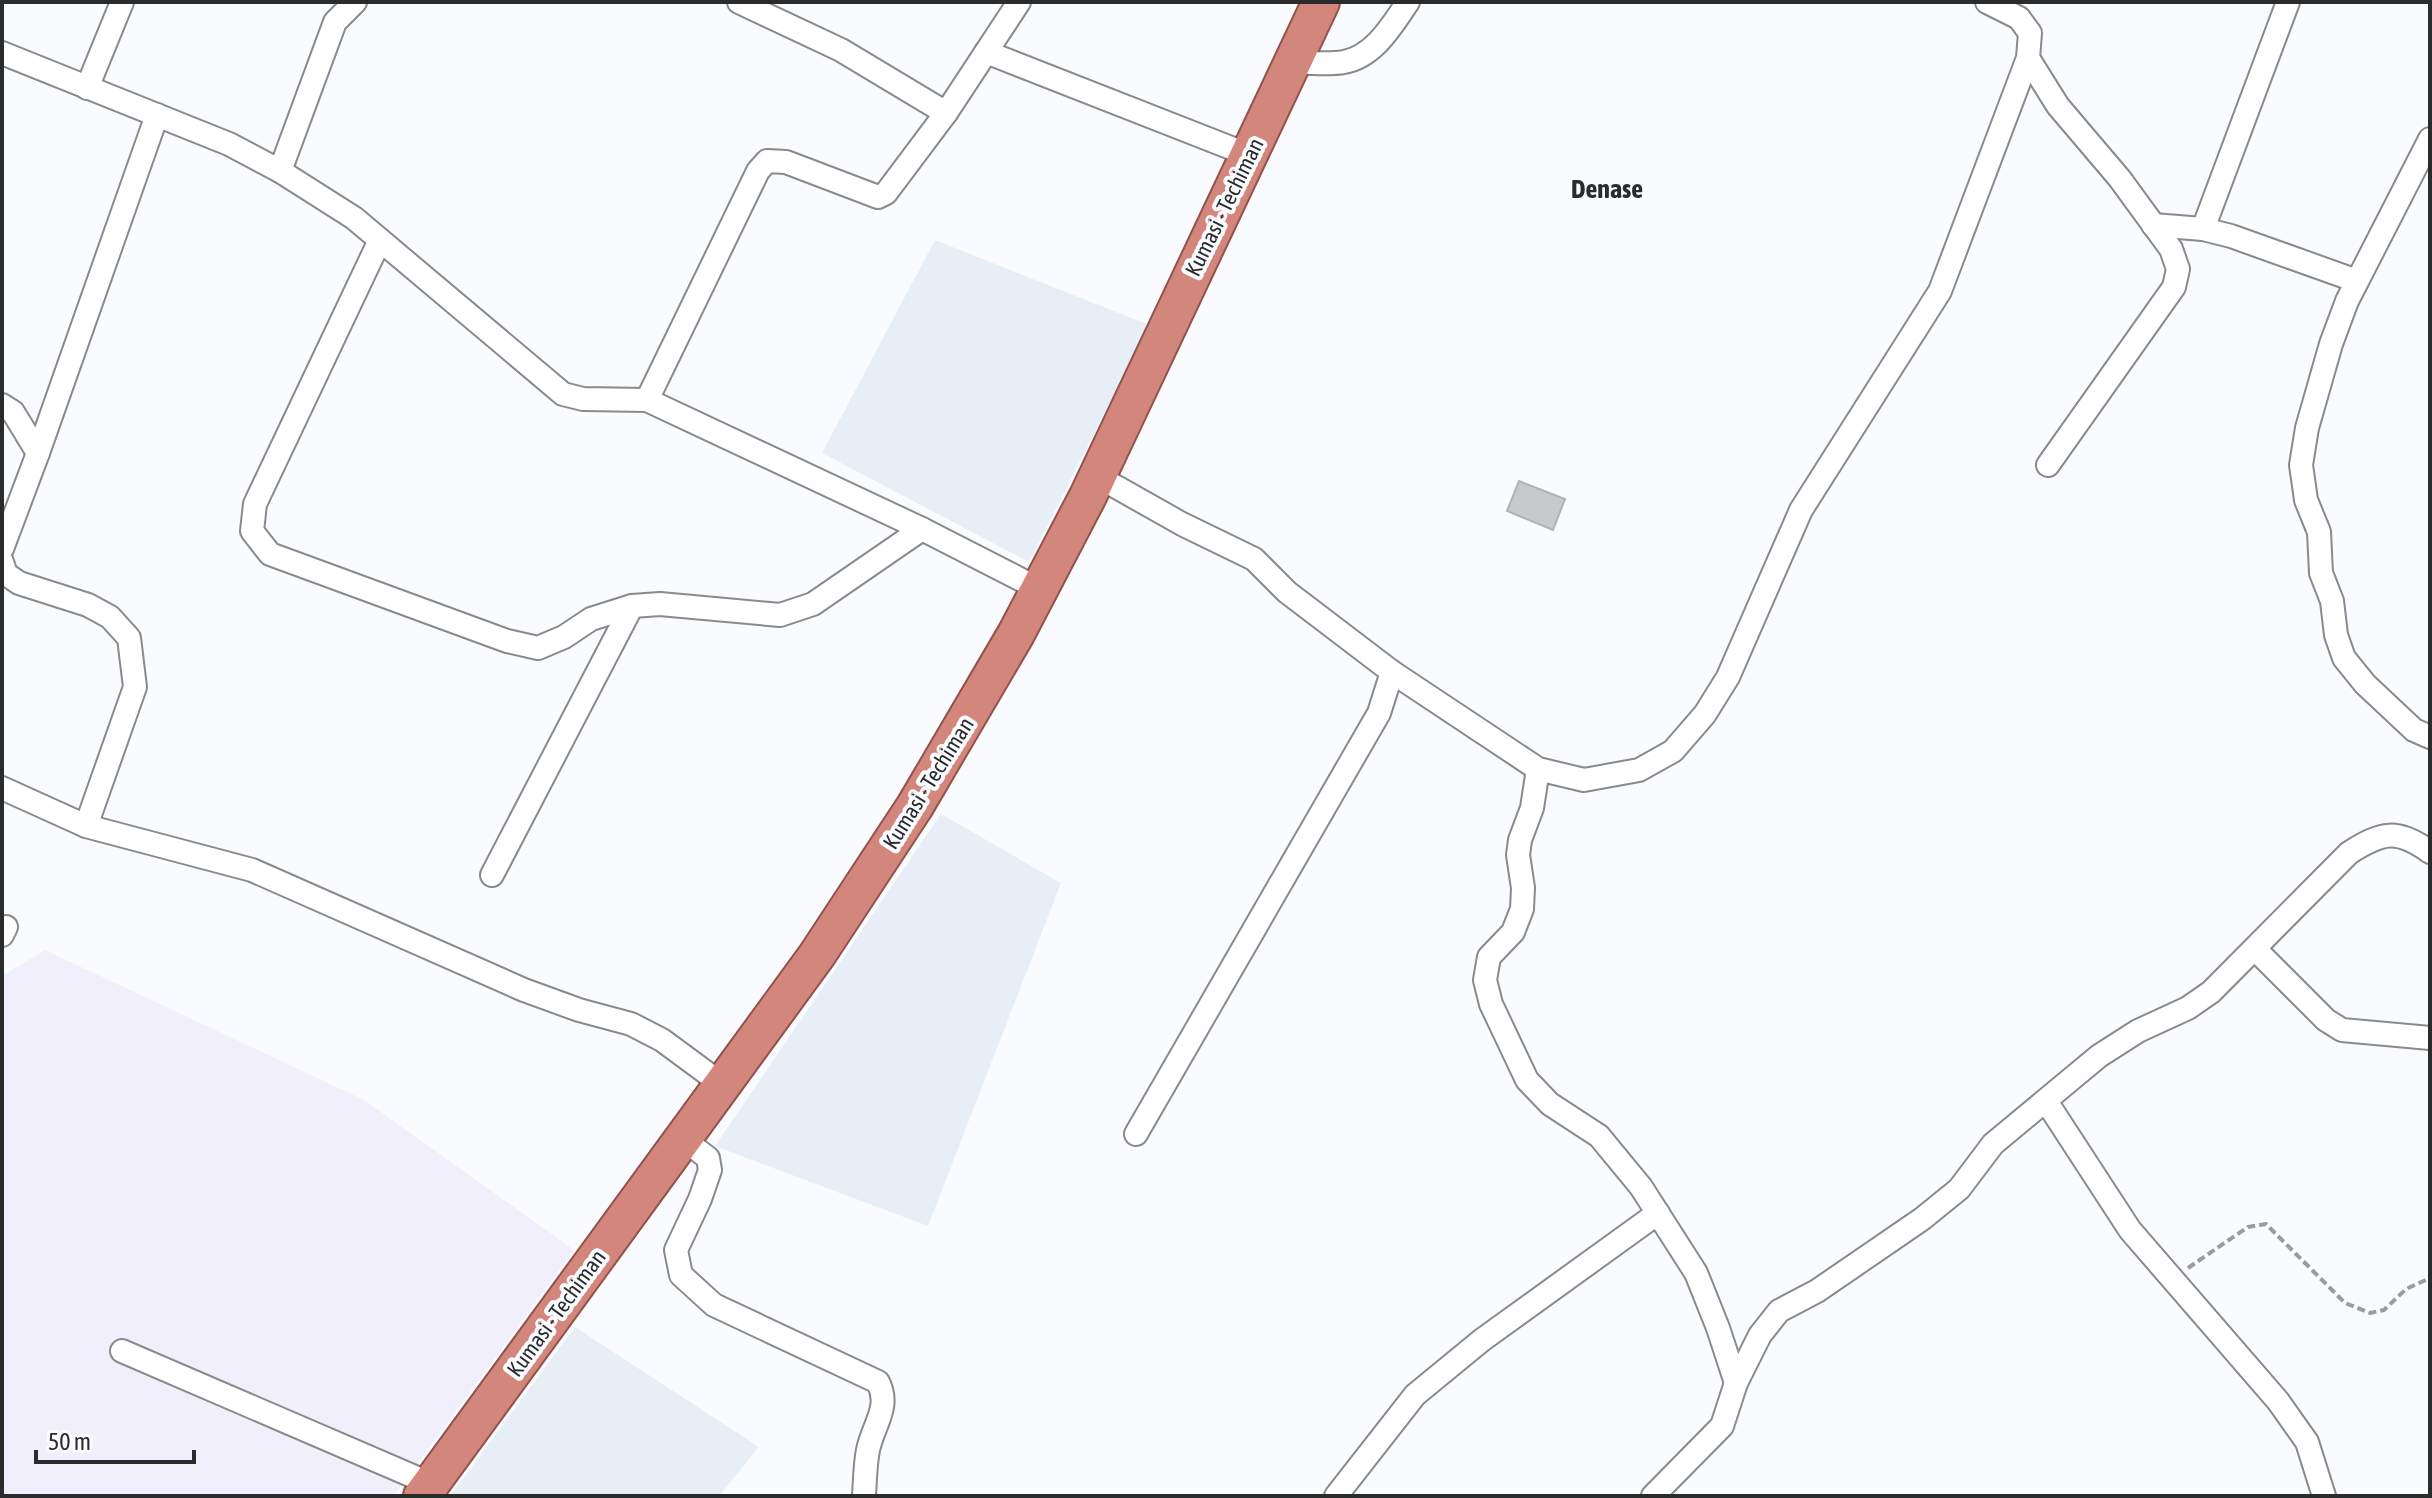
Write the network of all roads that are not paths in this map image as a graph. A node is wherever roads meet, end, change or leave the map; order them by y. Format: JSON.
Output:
{"nodes":[{"id":1,"x":122,"y":2,"type":"edge"},
{"id":2,"x":355,"y":2,"type":"edge"},
{"id":3,"x":739,"y":2,"type":"edge"},
{"id":4,"x":1019,"y":2,"type":"edge"},
{"id":5,"x":1321,"y":2,"type":"edge"},
{"id":6,"x":1408,"y":2,"type":"edge"},
{"id":7,"x":1987,"y":2,"type":"edge"},
{"id":8,"x":2288,"y":2,"type":"edge"},
{"id":9,"x":332,"y":12,"type":"edge"},
{"id":10,"x":986,"y":52,"type":"junction"},
{"id":11,"x":2,"y":53,"type":"edge"},
{"id":12,"x":2028,"y":58,"type":"junction"},
{"id":13,"x":1293,"y":63,"type":"junction"},
{"id":14,"x":87,"y":88,"type":"junction"},
{"id":15,"x":946,"y":113,"type":"junction"},
{"id":16,"x":157,"y":115,"type":"junction"},
{"id":17,"x":2430,"y":139,"type":"edge"},
{"id":18,"x":1249,"y":155,"type":"junction"},
{"id":19,"x":280,"y":171,"type":"junction"},
{"id":20,"x":2153,"y":225,"type":"junction"},
{"id":21,"x":2203,"y":229,"type":"junction"},
{"id":22,"x":380,"y":240,"type":"junction"},
{"id":23,"x":2357,"y":281,"type":"junction"},
{"id":24,"x":647,"y":400,"type":"junction"},
{"id":25,"x":2,"y":405,"type":"edge"},
{"id":26,"x":38,"y":453,"type":"junction"},
{"id":27,"x":2048,"y":465,"type":"dead end"},
{"id":28,"x":1097,"y":476,"type":"junction"},
{"id":29,"x":922,"y":529,"type":"junction"},
{"id":30,"x":2,"y":549,"type":"edge"},
{"id":31,"x":2,"y":562,"type":"edge"},
{"id":32,"x":1039,"y":589,"type":"junction"},
{"id":33,"x":632,"y":606,"type":"junction"},
{"id":34,"x":1392,"y":672,"type":"junction"},
{"id":35,"x":2430,"y":737,"type":"edge"},
{"id":36,"x":1538,"y":769,"type":"junction"},
{"id":37,"x":2,"y":788,"type":"edge"},
{"id":38,"x":86,"y":826,"type":"junction"},
{"id":39,"x":2430,"y":852,"type":"edge"},
{"id":40,"x":492,"y":875,"type":"dead end"},
{"id":41,"x":2255,"y":949,"type":"junction"},
{"id":42,"x":2430,"y":1038,"type":"edge"},
{"id":43,"x":723,"y":1085,"type":"junction"},
{"id":44,"x":2046,"y":1101,"type":"junction"},
{"id":45,"x":1136,"y":1134,"type":"dead end"},
{"id":46,"x":683,"y":1139,"type":"junction"},
{"id":47,"x":1658,"y":1213,"type":"junction"},
{"id":48,"x":122,"y":1351,"type":"dead end"},
{"id":49,"x":1736,"y":1383,"type":"junction"},
{"id":50,"x":426,"y":1490,"type":"edge"},
{"id":51,"x":864,"y":1496,"type":"edge"},
{"id":52,"x":1336,"y":1496,"type":"edge"},
{"id":53,"x":1653,"y":1496,"type":"edge"},
{"id":54,"x":2324,"y":1496,"type":"edge"}],
"edges":[{"from":1,"to":14,"type":"street"},
{"from":2,"to":9,"type":"street"},
{"from":3,"to":15,"type":"street"},
{"from":4,"to":10,"type":"street"},
{"from":5,"to":13,"type":"highway","name":"Kumasi - Techiman"},
{"from":6,"to":13,"type":"street"},
{"from":7,"to":12,"type":"street"},
{"from":8,"to":21,"type":"street"},
{"from":9,"to":19,"type":"street"},
{"from":10,"to":15,"type":"street"},
{"from":10,"to":18,"type":"street"},
{"from":11,"to":14,"type":"street"},
{"from":12,"to":20,"type":"street"},
{"from":12,"to":36,"type":"street"},
{"from":13,"to":18,"type":"highway","name":"Kumasi - Techiman"},
{"from":14,"to":16,"type":"street"},
{"from":15,"to":24,"type":"street"},
{"from":16,"to":19,"type":"street"},
{"from":16,"to":26,"type":"street"},
{"from":17,"to":23,"type":"street"},
{"from":18,"to":28,"type":"highway","name":"Kumasi - Techiman"},
{"from":19,"to":22,"type":"street"},
{"from":20,"to":21,"type":"street"},
{"from":20,"to":27,"type":"street"},
{"from":21,"to":23,"type":"street"},
{"from":22,"to":24,"type":"street"},
{"from":22,"to":33,"type":"street"},
{"from":23,"to":35,"type":"street"},
{"from":24,"to":29,"type":"street"},
{"from":25,"to":26,"type":"street"},
{"from":26,"to":30,"type":"street"},
{"from":28,"to":32,"type":"highway","name":"Kumasi - Techiman"},
{"from":28,"to":34,"type":"street"},
{"from":29,"to":32,"type":"street"},
{"from":29,"to":33,"type":"street"},
{"from":31,"to":38,"type":"street"},
{"from":32,"to":43,"type":"highway","name":"Kumasi - Techiman"},
{"from":33,"to":40,"type":"street"},
{"from":34,"to":36,"type":"street"},
{"from":34,"to":45,"type":"street"},
{"from":36,"to":47,"type":"street"},
{"from":37,"to":38,"type":"street"},
{"from":38,"to":43,"type":"street"},
{"from":39,"to":41,"type":"street"},
{"from":41,"to":42,"type":"street"},
{"from":41,"to":44,"type":"street"},
{"from":43,"to":46,"type":"highway","name":"Kumasi - Techiman"},
{"from":44,"to":49,"type":"street"},
{"from":44,"to":54,"type":"street"},
{"from":46,"to":50,"type":"highway","name":"Kumasi - Techiman"},
{"from":46,"to":51,"type":"street"},
{"from":47,"to":49,"type":"street"},
{"from":47,"to":52,"type":"street"},
{"from":48,"to":50,"type":"street"},
{"from":49,"to":53,"type":"street"}]}
